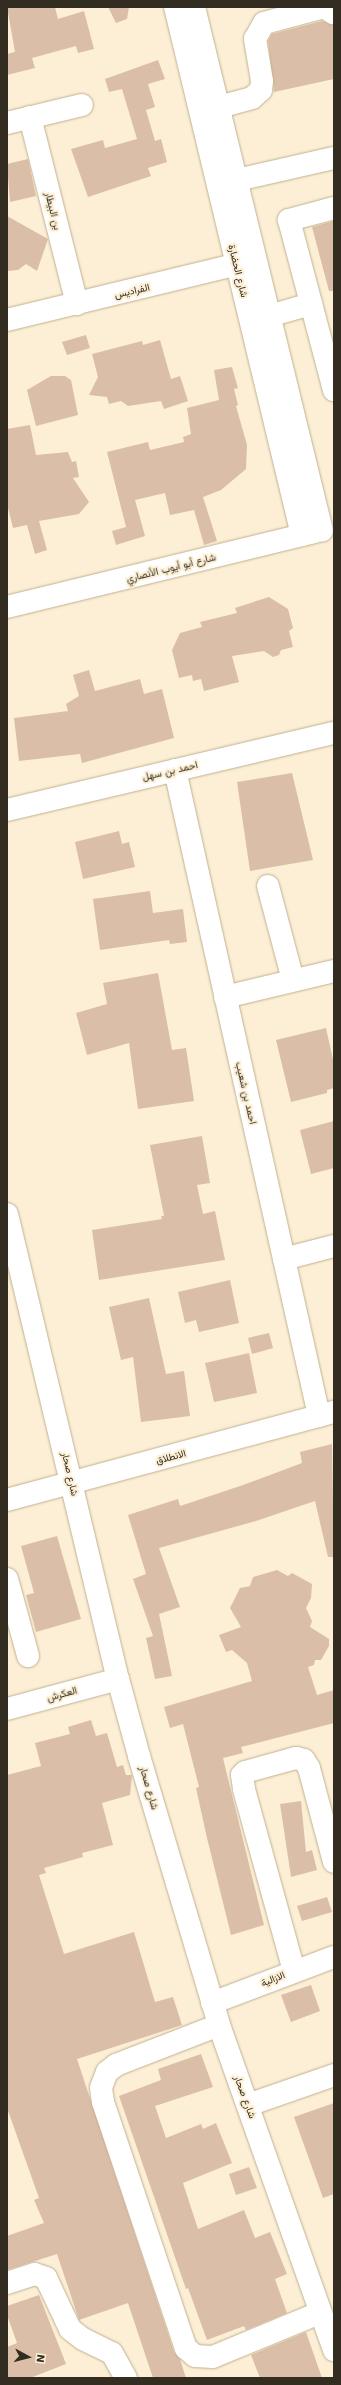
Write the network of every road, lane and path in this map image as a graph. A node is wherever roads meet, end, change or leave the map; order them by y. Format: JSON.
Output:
{"nodes":[{"id":1,"x":175,"y":7,"type":"edge"},
{"id":2,"x":194,"y":7,"type":"edge"},
{"id":3,"x":333,"y":13,"type":"dead end"},
{"id":4,"x":82,"y":105,"type":"dead end"},
{"id":5,"x":219,"y":107,"type":"junction"},
{"id":6,"x":30,"y":118,"type":"junction"},
{"id":7,"x":7,"y":123,"type":"edge"},
{"id":8,"x":334,"y":158,"type":"edge"},
{"id":9,"x":237,"y":180,"type":"junction"},
{"id":10,"x":334,"y":208,"type":"edge"},
{"id":11,"x":246,"y":262,"type":"junction"},
{"id":12,"x":77,"y":304,"type":"junction"},
{"id":13,"x":311,"y":304,"type":"junction"},
{"id":14,"x":269,"y":316,"type":"junction"},
{"id":15,"x":7,"y":320,"type":"edge"},
{"id":16,"x":334,"y":390,"type":"edge"},
{"id":17,"x":320,"y":531,"type":"edge"},
{"id":18,"x":7,"y":607,"type":"edge"},
{"id":19,"x":334,"y":733,"type":"edge"},
{"id":20,"x":175,"y":770,"type":"junction"},
{"id":21,"x":7,"y":810,"type":"edge"},
{"id":22,"x":268,"y":886,"type":"dead end"},
{"id":23,"x":334,"y":970,"type":"edge"},
{"id":24,"x":293,"y":980,"type":"junction"},
{"id":25,"x":225,"y":997,"type":"junction"},
{"id":26,"x":7,"y":1214,"type":"edge"},
{"id":27,"x":334,"y":1246,"type":"edge"},
{"id":28,"x":284,"y":1259,"type":"junction"},
{"id":29,"x":326,"y":1414,"type":"edge"},
{"id":30,"x":73,"y":1484,"type":"junction"},
{"id":31,"x":7,"y":1500,"type":"edge"},
{"id":32,"x":7,"y":1579,"type":"edge"},
{"id":33,"x":28,"y":1656,"type":"dead end"},
{"id":34,"x":118,"y":1679,"type":"junction"},
{"id":35,"x":7,"y":1709,"type":"edge"},
{"id":36,"x":334,"y":1862,"type":"edge"},
{"id":37,"x":334,"y":1957,"type":"edge"},
{"id":38,"x":294,"y":1971,"type":"junction"},
{"id":39,"x":212,"y":2003,"type":"junction"},
{"id":40,"x":219,"y":2025,"type":"junction"},
{"id":41,"x":334,"y":2075,"type":"edge"},
{"id":42,"x":248,"y":2105,"type":"junction"},
{"id":43,"x":7,"y":2283,"type":"edge"},
{"id":44,"x":319,"y":2313,"type":"junction"},
{"id":45,"x":334,"y":2350,"type":"edge"},
{"id":46,"x":126,"y":2378,"type":"edge"}],
"edges":[{"from":1,"to":11,"type":"street","name":"شارع الحضارة"},
{"from":2,"to":5,"type":"street","name":"شارع الحضارة"},
{"from":3,"to":5,"type":"street"},
{"from":4,"to":6,"type":"street"},
{"from":5,"to":9,"type":"street","name":"شارع الحضارة"},
{"from":6,"to":7,"type":"street"},
{"from":6,"to":12,"type":"street","name":"بن البيطار"},
{"from":8,"to":9,"type":"street"},
{"from":9,"to":11,"type":"street","name":"شارع الحضارة"},
{"from":10,"to":13,"type":"street"},
{"from":11,"to":12,"type":"street","name":"الفراديس"},
{"from":11,"to":14,"type":"street","name":"شارع الحضارة"},
{"from":11,"to":17,"type":"street","name":"شارع الحضارة"},
{"from":12,"to":15,"type":"street","name":"الفراديس"},
{"from":13,"to":14,"type":"street"},
{"from":13,"to":16,"type":"street"},
{"from":14,"to":17,"type":"street","name":"شارع الحضارة"},
{"from":17,"to":18,"type":"street","name":"شارع أبو أيوب الأنصاري"},
{"from":19,"to":20,"type":"street","name":"احمد بن سهل"},
{"from":20,"to":21,"type":"street","name":"احمد بن سهل"},
{"from":20,"to":25,"type":"street","name":"احمد بن شعيب"},
{"from":22,"to":24,"type":"street"},
{"from":23,"to":24,"type":"street"},
{"from":24,"to":25,"type":"street"},
{"from":25,"to":28,"type":"street","name":"احمد بن شعيب"},
{"from":26,"to":30,"type":"street","name":"شارع صحار"},
{"from":27,"to":28,"type":"street"},
{"from":28,"to":29,"type":"street","name":"احمد بن شعيب"},
{"from":29,"to":30,"type":"street","name":"الانطلاق"},
{"from":30,"to":31,"type":"street","name":"الانطلاق"},
{"from":30,"to":34,"type":"street","name":"شارع صحار"},
{"from":32,"to":33,"type":"street"},
{"from":34,"to":35,"type":"street","name":"العكرش"},
{"from":34,"to":39,"type":"street","name":"شارع صحار"},
{"from":36,"to":38,"type":"street"},
{"from":37,"to":38,"type":"street","name":"الازالية"},
{"from":38,"to":39,"type":"street","name":"الازالية"},
{"from":39,"to":40,"type":"street","name":"شارع صحار"},
{"from":40,"to":42,"type":"street","name":"شارع صحار"},
{"from":40,"to":44,"type":"street"},
{"from":41,"to":42,"type":"street"},
{"from":42,"to":44,"type":"street","name":"شارع صحار"},
{"from":43,"to":46,"type":"street"},
{"from":44,"to":45,"type":"street","name":"شارع صحار"}]}
